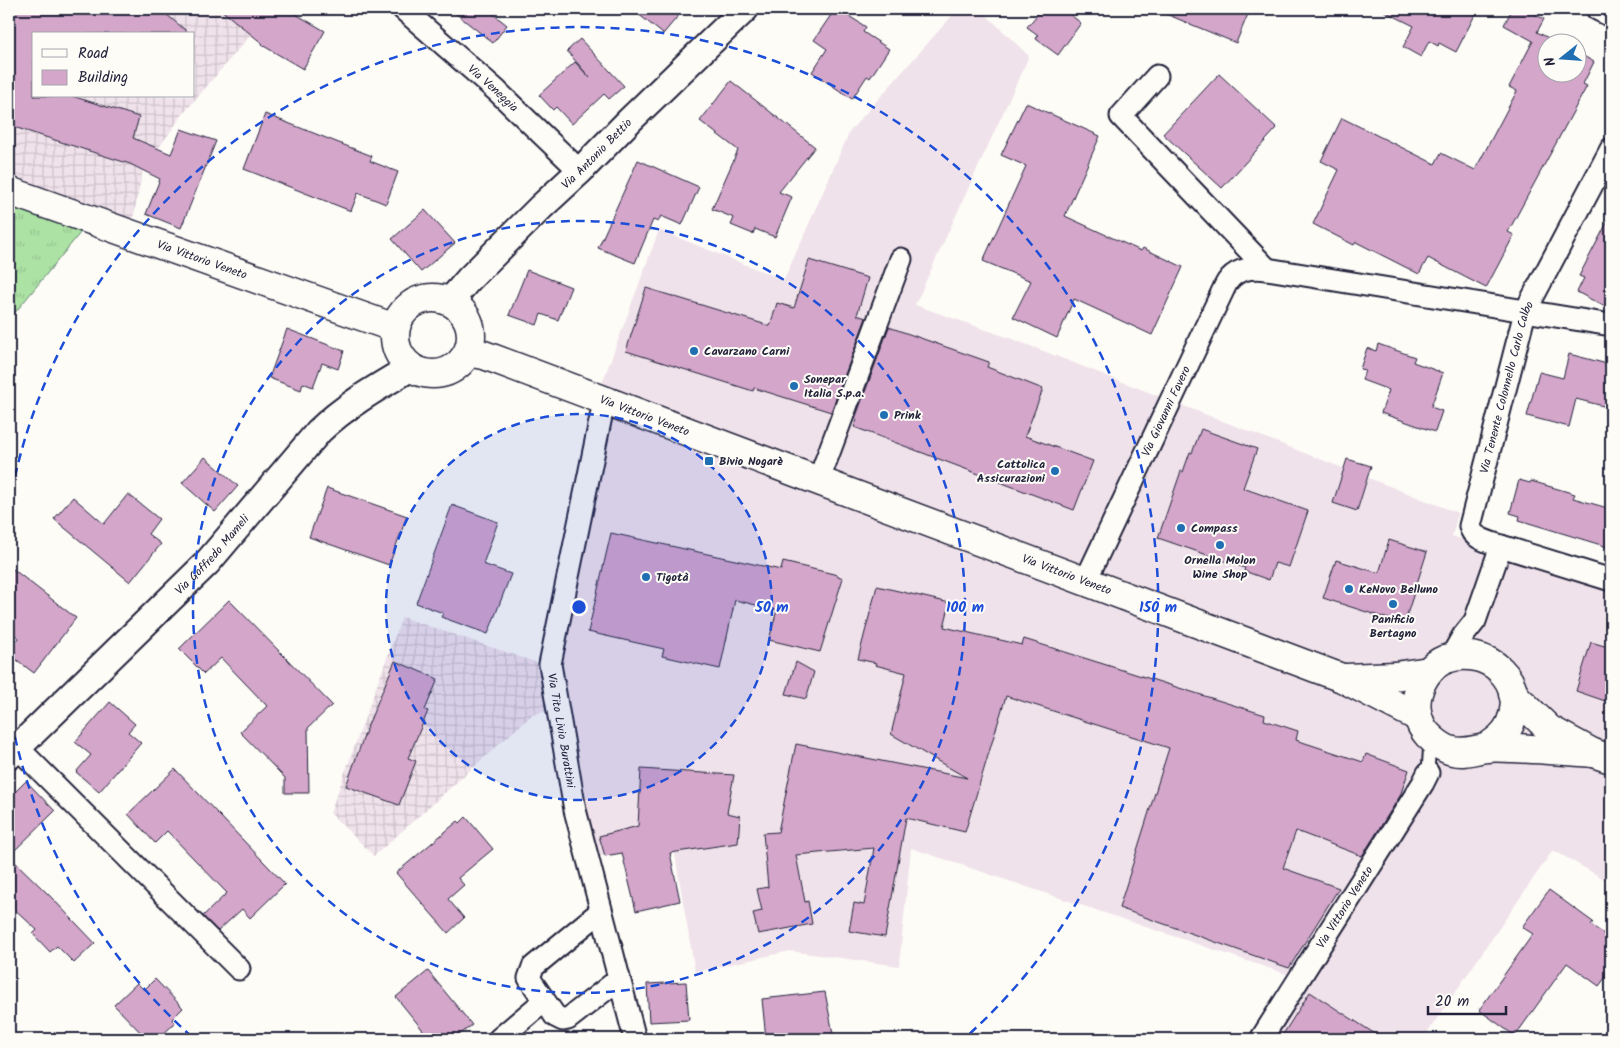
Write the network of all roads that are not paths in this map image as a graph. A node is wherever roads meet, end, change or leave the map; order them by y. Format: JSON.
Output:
{"nodes":[{"id":1,"x":744,"y":9,"type":"edge"},
{"id":2,"x":1597,"y":9,"type":"edge"},
{"id":3,"x":405,"y":10,"type":"edge"},
{"id":4,"x":1611,"y":16,"type":"edge"},
{"id":5,"x":1157,"y":76,"type":"dead end"},
{"id":6,"x":1611,"y":149,"type":"edge"},
{"id":7,"x":580,"y":171,"type":"junction"},
{"id":8,"x":9,"y":191,"type":"edge"},
{"id":9,"x":901,"y":259,"type":"dead end"},
{"id":10,"x":1267,"y":269,"type":"junction"},
{"id":11,"x":450,"y":301,"type":"junction"},
{"id":12,"x":1525,"y":312,"type":"junction"},
{"id":13,"x":1611,"y":325,"type":"edge"},
{"id":14,"x":394,"y":328,"type":"junction"},
{"id":15,"x":468,"y":352,"type":"junction"},
{"id":16,"x":410,"y":368,"type":"junction"},
{"id":17,"x":604,"y":402,"type":"junction"},
{"id":18,"x":818,"y":482,"type":"junction"},
{"id":19,"x":1501,"y":546,"type":"junction"},
{"id":20,"x":1611,"y":580,"type":"edge"},
{"id":21,"x":1085,"y":582,"type":"junction"},
{"id":22,"x":1475,"y":621,"type":"junction"},
{"id":23,"x":1486,"y":659,"type":"junction"},
{"id":24,"x":1440,"y":664,"type":"junction"},
{"id":25,"x":1342,"y":678,"type":"junction"},
{"id":26,"x":1513,"y":694,"type":"junction"},
{"id":27,"x":1434,"y":735,"type":"junction"},
{"id":28,"x":1486,"y":748,"type":"junction"},
{"id":29,"x":13,"y":752,"type":"edge"},
{"id":30,"x":1602,"y":756,"type":"edge"},
{"id":31,"x":1428,"y":773,"type":"junction"},
{"id":32,"x":601,"y":911,"type":"junction"},
{"id":33,"x":239,"y":969,"type":"dead end"},
{"id":34,"x":619,"y":980,"type":"junction"},
{"id":35,"x":544,"y":1001,"type":"junction"},
{"id":36,"x":499,"y":1039,"type":"edge"},
{"id":37,"x":635,"y":1039,"type":"edge"},
{"id":38,"x":1261,"y":1039,"type":"edge"}],
"edges":[{"from":1,"to":7,"type":"street","name":"Via Antonio Bettio"},
{"from":2,"to":4,"type":"street"},
{"from":3,"to":7,"type":"street","name":"Via Veneggia"},
{"from":5,"to":10,"type":"street"},
{"from":6,"to":12,"type":"street","name":"Via Tenente Colonnello Carlo Calbo"},
{"from":7,"to":11,"type":"street","name":"Via Antonio Bettio"},
{"from":8,"to":14,"type":"main road","name":"Via Vittorio Veneto"},
{"from":9,"to":18,"type":"street"},
{"from":10,"to":12,"type":"street","name":"Via Giovanni Favero"},
{"from":10,"to":21,"type":"street","name":"Via Giovanni Favero"},
{"from":11,"to":14,"type":"main road"},
{"from":11,"to":15,"type":"main road"},
{"from":12,"to":13,"type":"street","name":"Via Giovanni Favero"},
{"from":12,"to":19,"type":"street","name":"Via Tenente Colonnello Carlo Calbo"},
{"from":14,"to":16,"type":"main road"},
{"from":15,"to":16,"type":"main road"},
{"from":15,"to":17,"type":"main road","name":"Via Vittorio Veneto"},
{"from":16,"to":29,"type":"street","name":"Via Goffredo Mameli"},
{"from":17,"to":18,"type":"main road","name":"Via Vittorio Veneto"},
{"from":17,"to":32,"type":"street","name":"Via Tito Livio Burattini"},
{"from":18,"to":21,"type":"main road","name":"Via Vittorio Veneto"},
{"from":19,"to":20,"type":"street","name":"Via Tenente Colonnello Carlo Calbo"},
{"from":19,"to":22,"type":"street"},
{"from":21,"to":25,"type":"main road","name":"Via Vittorio Veneto"},
{"from":22,"to":23,"type":"street"},
{"from":22,"to":24,"type":"street"},
{"from":23,"to":24,"type":"main road","name":"Via Vittorio Veneto"},
{"from":23,"to":26,"type":"main road","name":"Via Vittorio Veneto"},
{"from":24,"to":25,"type":"main road","name":"Via Vittorio Veneto"},
{"from":24,"to":27,"type":"main road"},
{"from":25,"to":27,"type":"main road","name":"Via Vittorio Veneto"},
{"from":26,"to":28,"type":"main road","name":"Via Vittorio Veneto"},
{"from":26,"to":30,"type":"main road","name":"Via Vittorio Veneto"},
{"from":27,"to":28,"type":"main road","name":"Via Vittorio Veneto"},
{"from":27,"to":31,"type":"lane"},
{"from":27,"to":31,"type":"lane"},
{"from":28,"to":30,"type":"main road","name":"Via Vittorio Veneto"},
{"from":29,"to":33,"type":"street","name":"Via Goffredo Mameli"},
{"from":31,"to":38,"type":"street","name":"Via Vittorio Veneto"},
{"from":32,"to":34,"type":"street","name":"Via Tito Livio Burattini"},
{"from":32,"to":35,"type":"street"},
{"from":34,"to":35,"type":"street"},
{"from":34,"to":37,"type":"street","name":"Via Tito Livio Burattini"},
{"from":35,"to":36,"type":"street"}]}
